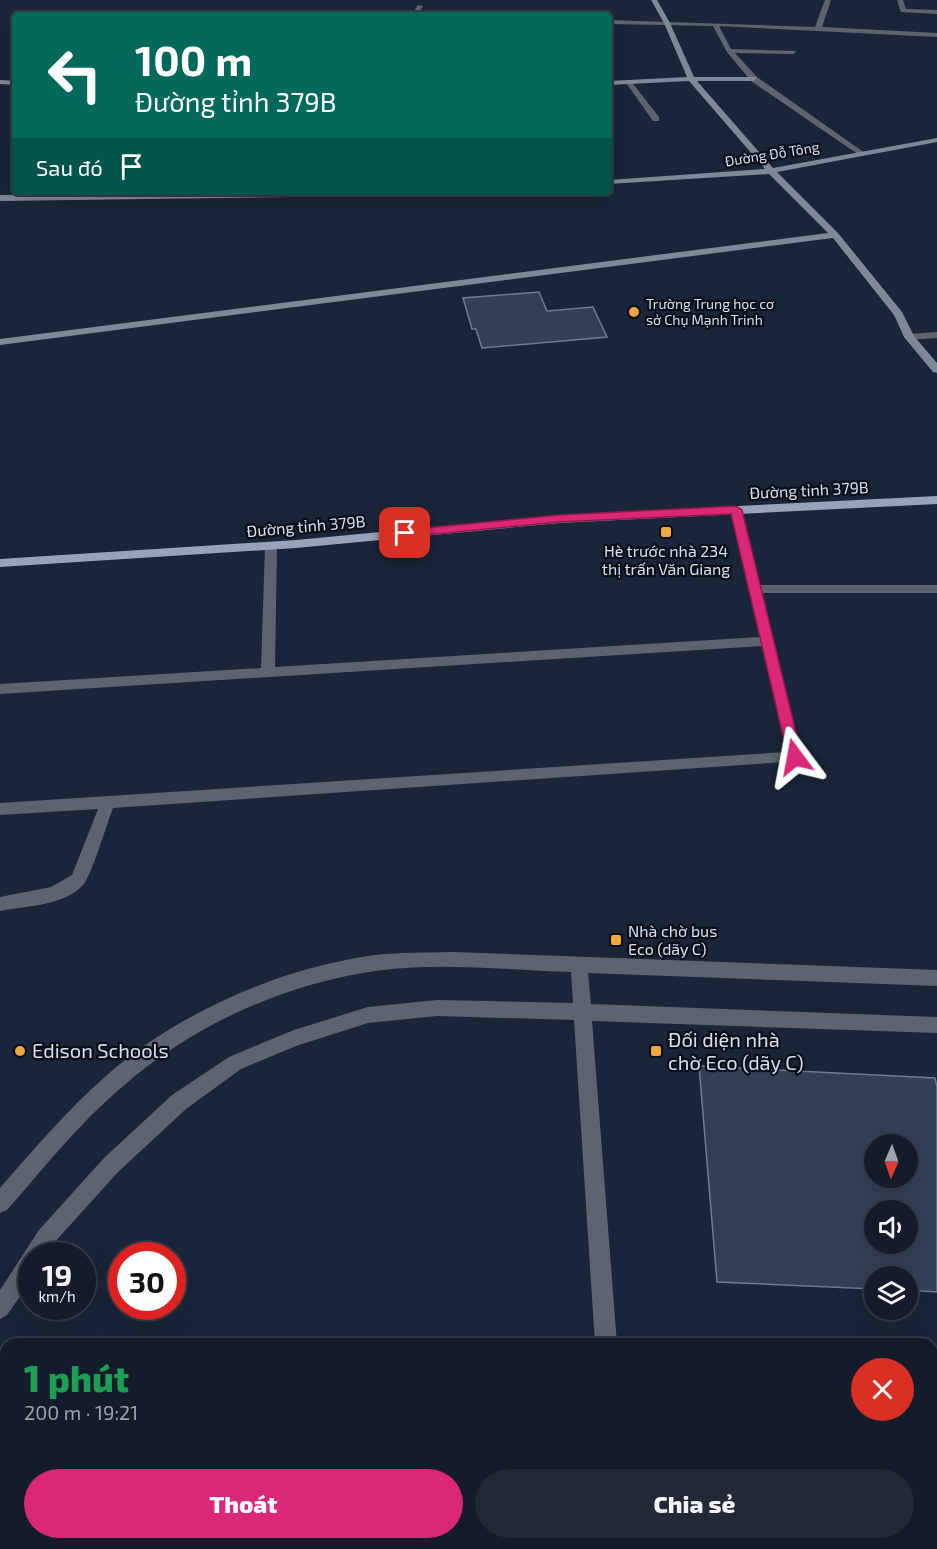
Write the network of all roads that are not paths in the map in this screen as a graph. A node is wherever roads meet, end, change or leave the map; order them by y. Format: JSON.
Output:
{"nodes":[{"id":1,"x":654,"y":0,"type":"edge"},
{"id":2,"x":828,"y":0,"type":"edge"},
{"id":3,"x":900,"y":0,"type":"edge"},
{"id":4,"x":420,"y":6,"type":"dead end"},
{"id":5,"x":416,"y":12,"type":"edge"},
{"id":6,"x":937,"y":12,"type":"edge"},
{"id":7,"x":612,"y":22,"type":"edge"},
{"id":8,"x":667,"y":23,"type":"junction"},
{"id":9,"x":715,"y":24,"type":"junction"},
{"id":10,"x":818,"y":29,"type":"junction"},
{"id":11,"x":937,"y":35,"type":"edge"},
{"id":12,"x":729,"y":51,"type":"junction"},
{"id":13,"x":794,"y":52,"type":"dead end"},
{"id":14,"x":691,"y":79,"type":"junction"},
{"id":15,"x":754,"y":80,"type":"junction"},
{"id":16,"x":627,"y":82,"type":"junction"},
{"id":17,"x":612,"y":83,"type":"edge"},
{"id":18,"x":656,"y":119,"type":"dead end"},
{"id":19,"x":937,"y":140,"type":"edge"},
{"id":20,"x":859,"y":153,"type":"junction"},
{"id":21,"x":771,"y":171,"type":"junction"},
{"id":22,"x":612,"y":183,"type":"edge"},
{"id":23,"x":22,"y":195,"type":"edge"},
{"id":24,"x":0,"y":198,"type":"edge"},
{"id":25,"x":835,"y":235,"type":"junction"},
{"id":26,"x":937,"y":335,"type":"edge"},
{"id":27,"x":909,"y":337,"type":"junction"},
{"id":28,"x":0,"y":342,"type":"edge"},
{"id":29,"x":937,"y":370,"type":"edge"},
{"id":30,"x":937,"y":500,"type":"edge"},
{"id":31,"x":736,"y":510,"type":"junction"},
{"id":32,"x":271,"y":546,"type":"junction"},
{"id":33,"x":0,"y":563,"type":"edge"},
{"id":34,"x":937,"y":589,"type":"edge"},
{"id":35,"x":755,"y":590,"type":"junction"},
{"id":36,"x":767,"y":641,"type":"junction"},
{"id":37,"x":268,"y":672,"type":"junction"},
{"id":38,"x":0,"y":689,"type":"edge"},
{"id":39,"x":108,"y":802,"type":"junction"},
{"id":40,"x":0,"y":809,"type":"edge"},
{"id":41,"x":0,"y":904,"type":"edge"},
{"id":42,"x":579,"y":964,"type":"junction"},
{"id":43,"x":937,"y":978,"type":"edge"},
{"id":44,"x":581,"y":1010,"type":"junction"},
{"id":45,"x":937,"y":1025,"type":"edge"},
{"id":46,"x":0,"y":1203,"type":"edge"},
{"id":47,"x":43,"y":1242,"type":"edge"},
{"id":48,"x":18,"y":1281,"type":"edge"},
{"id":49,"x":0,"y":1308,"type":"edge"},
{"id":50,"x":606,"y":1338,"type":"edge"}],
"edges":[{"from":1,"to":8,"type":"street"},
{"from":2,"to":10,"type":"street"},
{"from":3,"to":6,"type":"street"},
{"from":4,"to":5,"type":"street"},
{"from":7,"to":8,"type":"street"},
{"from":8,"to":9,"type":"street"},
{"from":8,"to":14,"type":"street"},
{"from":9,"to":10,"type":"street"},
{"from":9,"to":12,"type":"street"},
{"from":10,"to":11,"type":"street"},
{"from":12,"to":13,"type":"street"},
{"from":12,"to":15,"type":"street"},
{"from":14,"to":15,"type":"street"},
{"from":14,"to":16,"type":"street"},
{"from":14,"to":21,"type":"street"},
{"from":15,"to":20,"type":"street"},
{"from":16,"to":17,"type":"street"},
{"from":16,"to":18,"type":"street"},
{"from":19,"to":20,"type":"street","name":"Đường Đỗ Tông"},
{"from":20,"to":21,"type":"street","name":"Đường Đỗ Tông"},
{"from":21,"to":22,"type":"street","name":"Đường Đỗ Tông"},
{"from":21,"to":25,"type":"street"},
{"from":23,"to":24,"type":"street"},
{"from":25,"to":27,"type":"street"},
{"from":25,"to":28,"type":"street"},
{"from":26,"to":27,"type":"street"},
{"from":27,"to":29,"type":"street"},
{"from":30,"to":31,"type":"main road","name":"Đường tỉnh 379B"},
{"from":31,"to":32,"type":"main road","name":"Đường tỉnh 379B"},
{"from":31,"to":35,"type":"street"},
{"from":32,"to":33,"type":"main road","name":"Đường tỉnh 379B"},
{"from":32,"to":37,"type":"street"},
{"from":34,"to":35,"type":"street"},
{"from":35,"to":36,"type":"street"},
{"from":36,"to":37,"type":"street"},
{"from":36,"to":39,"type":"street"},
{"from":37,"to":38,"type":"street"},
{"from":39,"to":40,"type":"street"},
{"from":39,"to":41,"type":"street"},
{"from":42,"to":43,"type":"street"},
{"from":42,"to":44,"type":"street"},
{"from":42,"to":46,"type":"street"},
{"from":44,"to":45,"type":"street"},
{"from":44,"to":47,"type":"street"},
{"from":44,"to":50,"type":"street"},
{"from":48,"to":49,"type":"street"}]}
